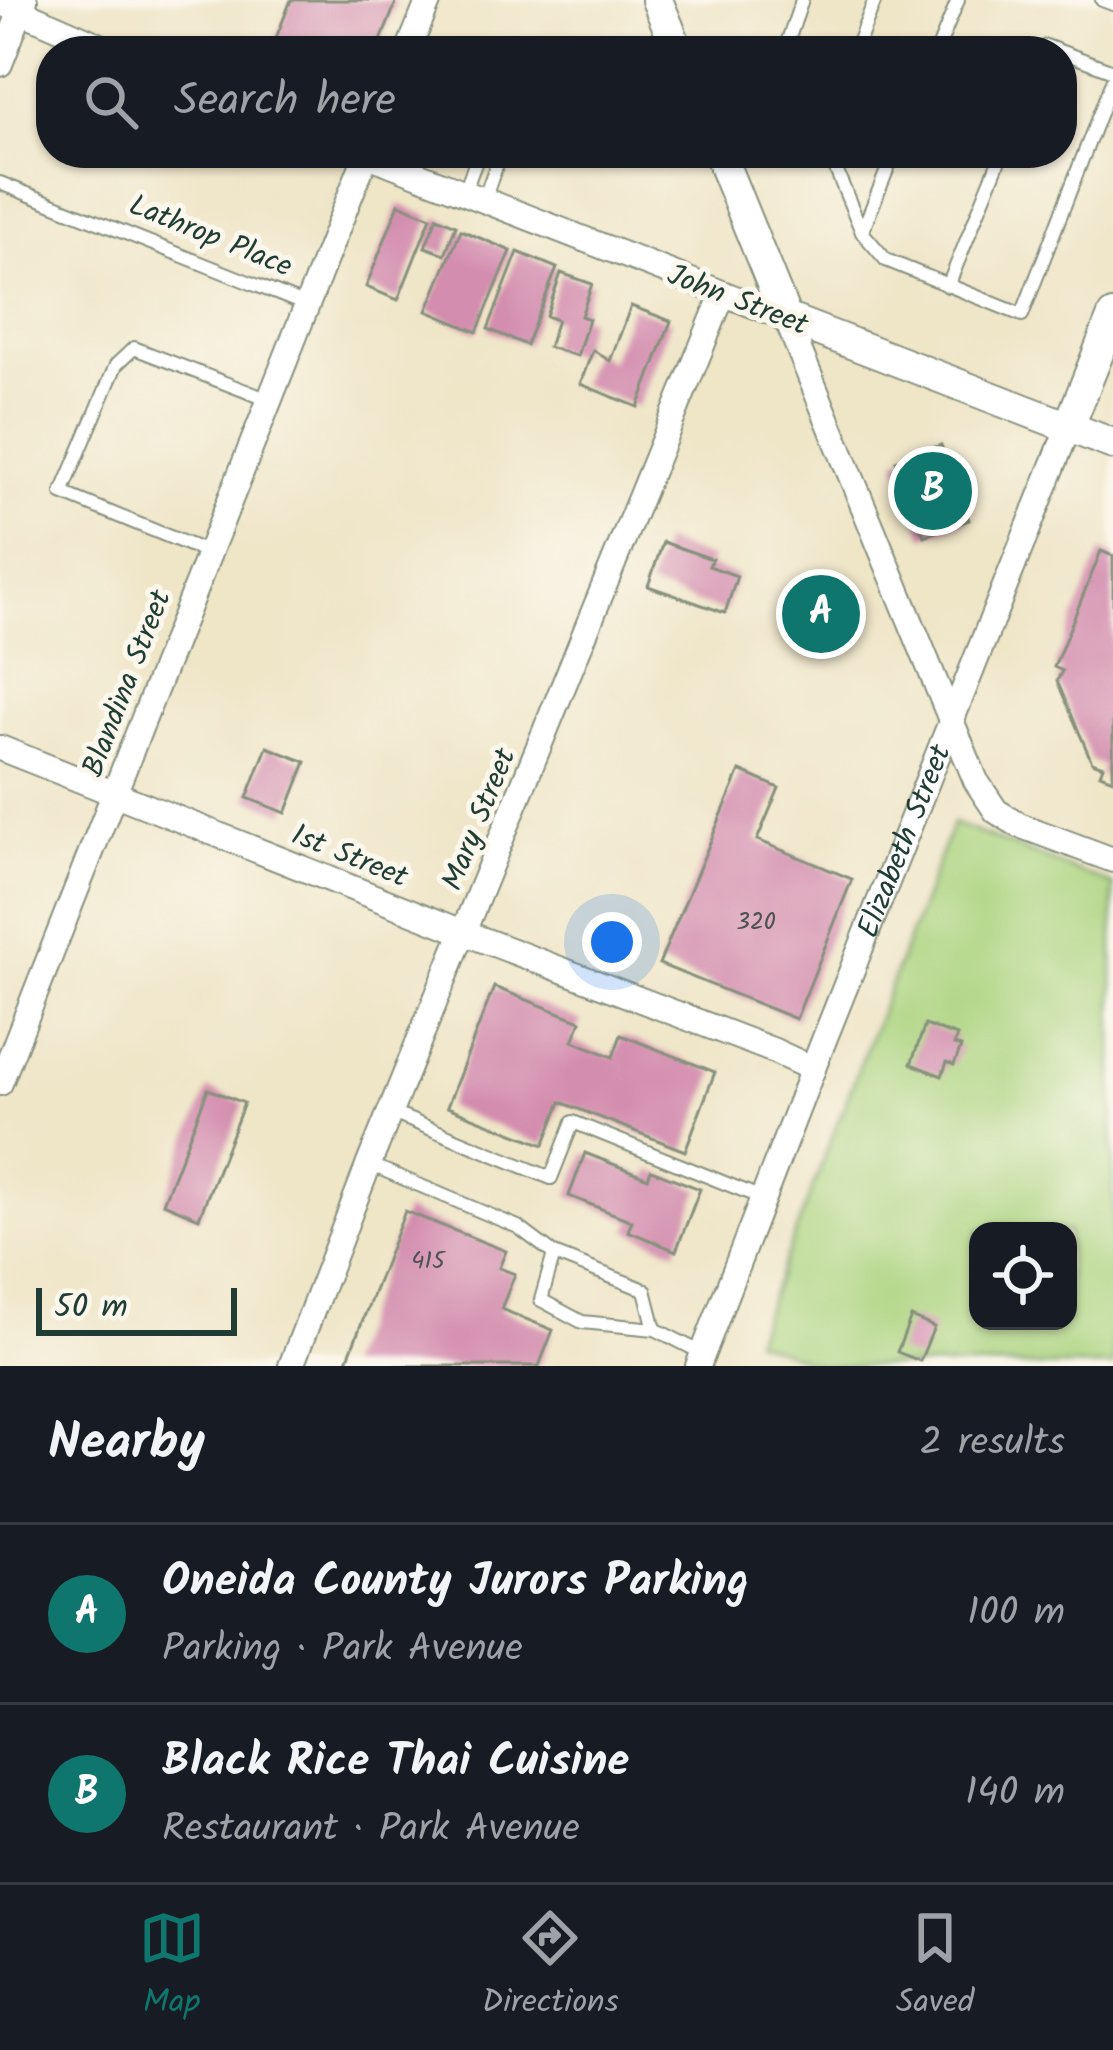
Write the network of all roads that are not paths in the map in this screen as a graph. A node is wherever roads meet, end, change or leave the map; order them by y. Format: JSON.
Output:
{"nodes":[{"id":1,"x":429,"y":0,"type":"edge"},
{"id":2,"x":802,"y":0,"type":"edge"},
{"id":3,"x":875,"y":0,"type":"edge"},
{"id":4,"x":958,"y":0,"type":"edge"},
{"id":5,"x":1102,"y":0,"type":"edge"},
{"id":6,"x":663,"y":2,"type":"edge"},
{"id":7,"x":15,"y":4,"type":"edge"},
{"id":8,"x":1113,"y":4,"type":"edge"},
{"id":9,"x":81,"y":36,"type":"edge"},
{"id":10,"x":414,"y":36,"type":"edge"},
{"id":11,"x":673,"y":36,"type":"edge"},
{"id":12,"x":789,"y":36,"type":"edge"},
{"id":13,"x":861,"y":36,"type":"edge"},
{"id":14,"x":943,"y":36,"type":"edge"},
{"id":15,"x":1077,"y":58,"type":"edge"},
{"id":16,"x":0,"y":64,"type":"edge"},
{"id":17,"x":1113,"y":75,"type":"edge"},
{"id":18,"x":361,"y":168,"type":"edge"},
{"id":19,"x":402,"y":168,"type":"edge"},
{"id":20,"x":477,"y":168,"type":"edge"},
{"id":21,"x":492,"y":168,"type":"edge"},
{"id":22,"x":725,"y":168,"type":"edge"},
{"id":23,"x":835,"y":168,"type":"edge"},
{"id":24,"x":889,"y":168,"type":"edge"},
{"id":25,"x":996,"y":168,"type":"edge"},
{"id":26,"x":0,"y":183,"type":"edge"},
{"id":27,"x":474,"y":196,"type":"junction"},
{"id":28,"x":862,"y":232,"type":"junction"},
{"id":29,"x":948,"y":286,"type":"junction"},
{"id":30,"x":723,"y":294,"type":"junction"},
{"id":31,"x":306,"y":305,"type":"junction"},
{"id":32,"x":1113,"y":316,"type":"edge"},
{"id":33,"x":786,"y":318,"type":"junction"},
{"id":34,"x":268,"y":400,"type":"junction"},
{"id":35,"x":1069,"y":427,"type":"junction"},
{"id":36,"x":1113,"y":444,"type":"edge"},
{"id":37,"x":209,"y":553,"type":"junction"},
{"id":38,"x":951,"y":719,"type":"junction"},
{"id":39,"x":0,"y":748,"type":"edge"},
{"id":40,"x":115,"y":794,"type":"junction"},
{"id":41,"x":1113,"y":860,"type":"edge"},
{"id":42,"x":465,"y":932,"type":"junction"},
{"id":43,"x":813,"y":1069,"type":"junction"},
{"id":44,"x":0,"y":1083,"type":"edge"},
{"id":45,"x":390,"y":1112,"type":"junction"},
{"id":46,"x":369,"y":1165,"type":"junction"},
{"id":47,"x":763,"y":1199,"type":"junction"},
{"id":48,"x":554,"y":1254,"type":"junction"},
{"id":49,"x":655,"y":1329,"type":"junction"},
{"id":50,"x":706,"y":1361,"type":"edge"},
{"id":51,"x":291,"y":1366,"type":"edge"}],
"edges":[{"from":1,"to":10,"type":"street"},
{"from":2,"to":12,"type":"lane"},
{"from":3,"to":13,"type":"lane"},
{"from":4,"to":14,"type":"lane"},
{"from":5,"to":8,"type":"lane"},
{"from":6,"to":11,"type":"street"},
{"from":7,"to":9,"type":"street"},
{"from":7,"to":16,"type":"street"},
{"from":15,"to":17,"type":"lane"},
{"from":17,"to":29,"type":"lane"},
{"from":18,"to":31,"type":"street","name":"Lathrop Place"},
{"from":19,"to":27,"type":"street","name":"John Street"},
{"from":20,"to":27,"type":"lane"},
{"from":21,"to":27,"type":"lane"},
{"from":22,"to":33,"type":"street"},
{"from":23,"to":28,"type":"lane"},
{"from":24,"to":28,"type":"lane"},
{"from":25,"to":29,"type":"lane"},
{"from":26,"to":31,"type":"lane","name":"Lathrop Place"},
{"from":27,"to":30,"type":"street","name":"John Street"},
{"from":28,"to":29,"type":"lane"},
{"from":30,"to":33,"type":"street","name":"John Street"},
{"from":30,"to":42,"type":"street","name":"Mary Street"},
{"from":31,"to":34,"type":"street","name":"Blandina Street"},
{"from":32,"to":35,"type":"street","name":"Elizabeth Street"},
{"from":33,"to":35,"type":"street","name":"John Street"},
{"from":33,"to":38,"type":"street"},
{"from":34,"to":37,"type":"street","name":"Blandina Street"},
{"from":34,"to":37,"type":"lane"},
{"from":35,"to":36,"type":"street","name":"John Street"},
{"from":35,"to":38,"type":"street","name":"Elizabeth Street"},
{"from":37,"to":40,"type":"street","name":"Blandina Street"},
{"from":38,"to":41,"type":"street"},
{"from":38,"to":43,"type":"street","name":"Elizabeth Street"},
{"from":39,"to":40,"type":"street","name":"1st Street"},
{"from":40,"to":42,"type":"street","name":"1st Street"},
{"from":40,"to":44,"type":"street","name":"Blandina Street"},
{"from":42,"to":43,"type":"street","name":"1st Street"},
{"from":42,"to":45,"type":"street","name":"Mary Street"},
{"from":43,"to":47,"type":"street","name":"Elizabeth Street"},
{"from":45,"to":46,"type":"street","name":"Mary Street"},
{"from":45,"to":47,"type":"lane"},
{"from":46,"to":48,"type":"lane"},
{"from":46,"to":51,"type":"street","name":"Mary Street"},
{"from":47,"to":50,"type":"street","name":"Elizabeth Street"},
{"from":48,"to":49,"type":"lane"},
{"from":48,"to":49,"type":"lane"},
{"from":49,"to":50,"type":"lane"}]}
